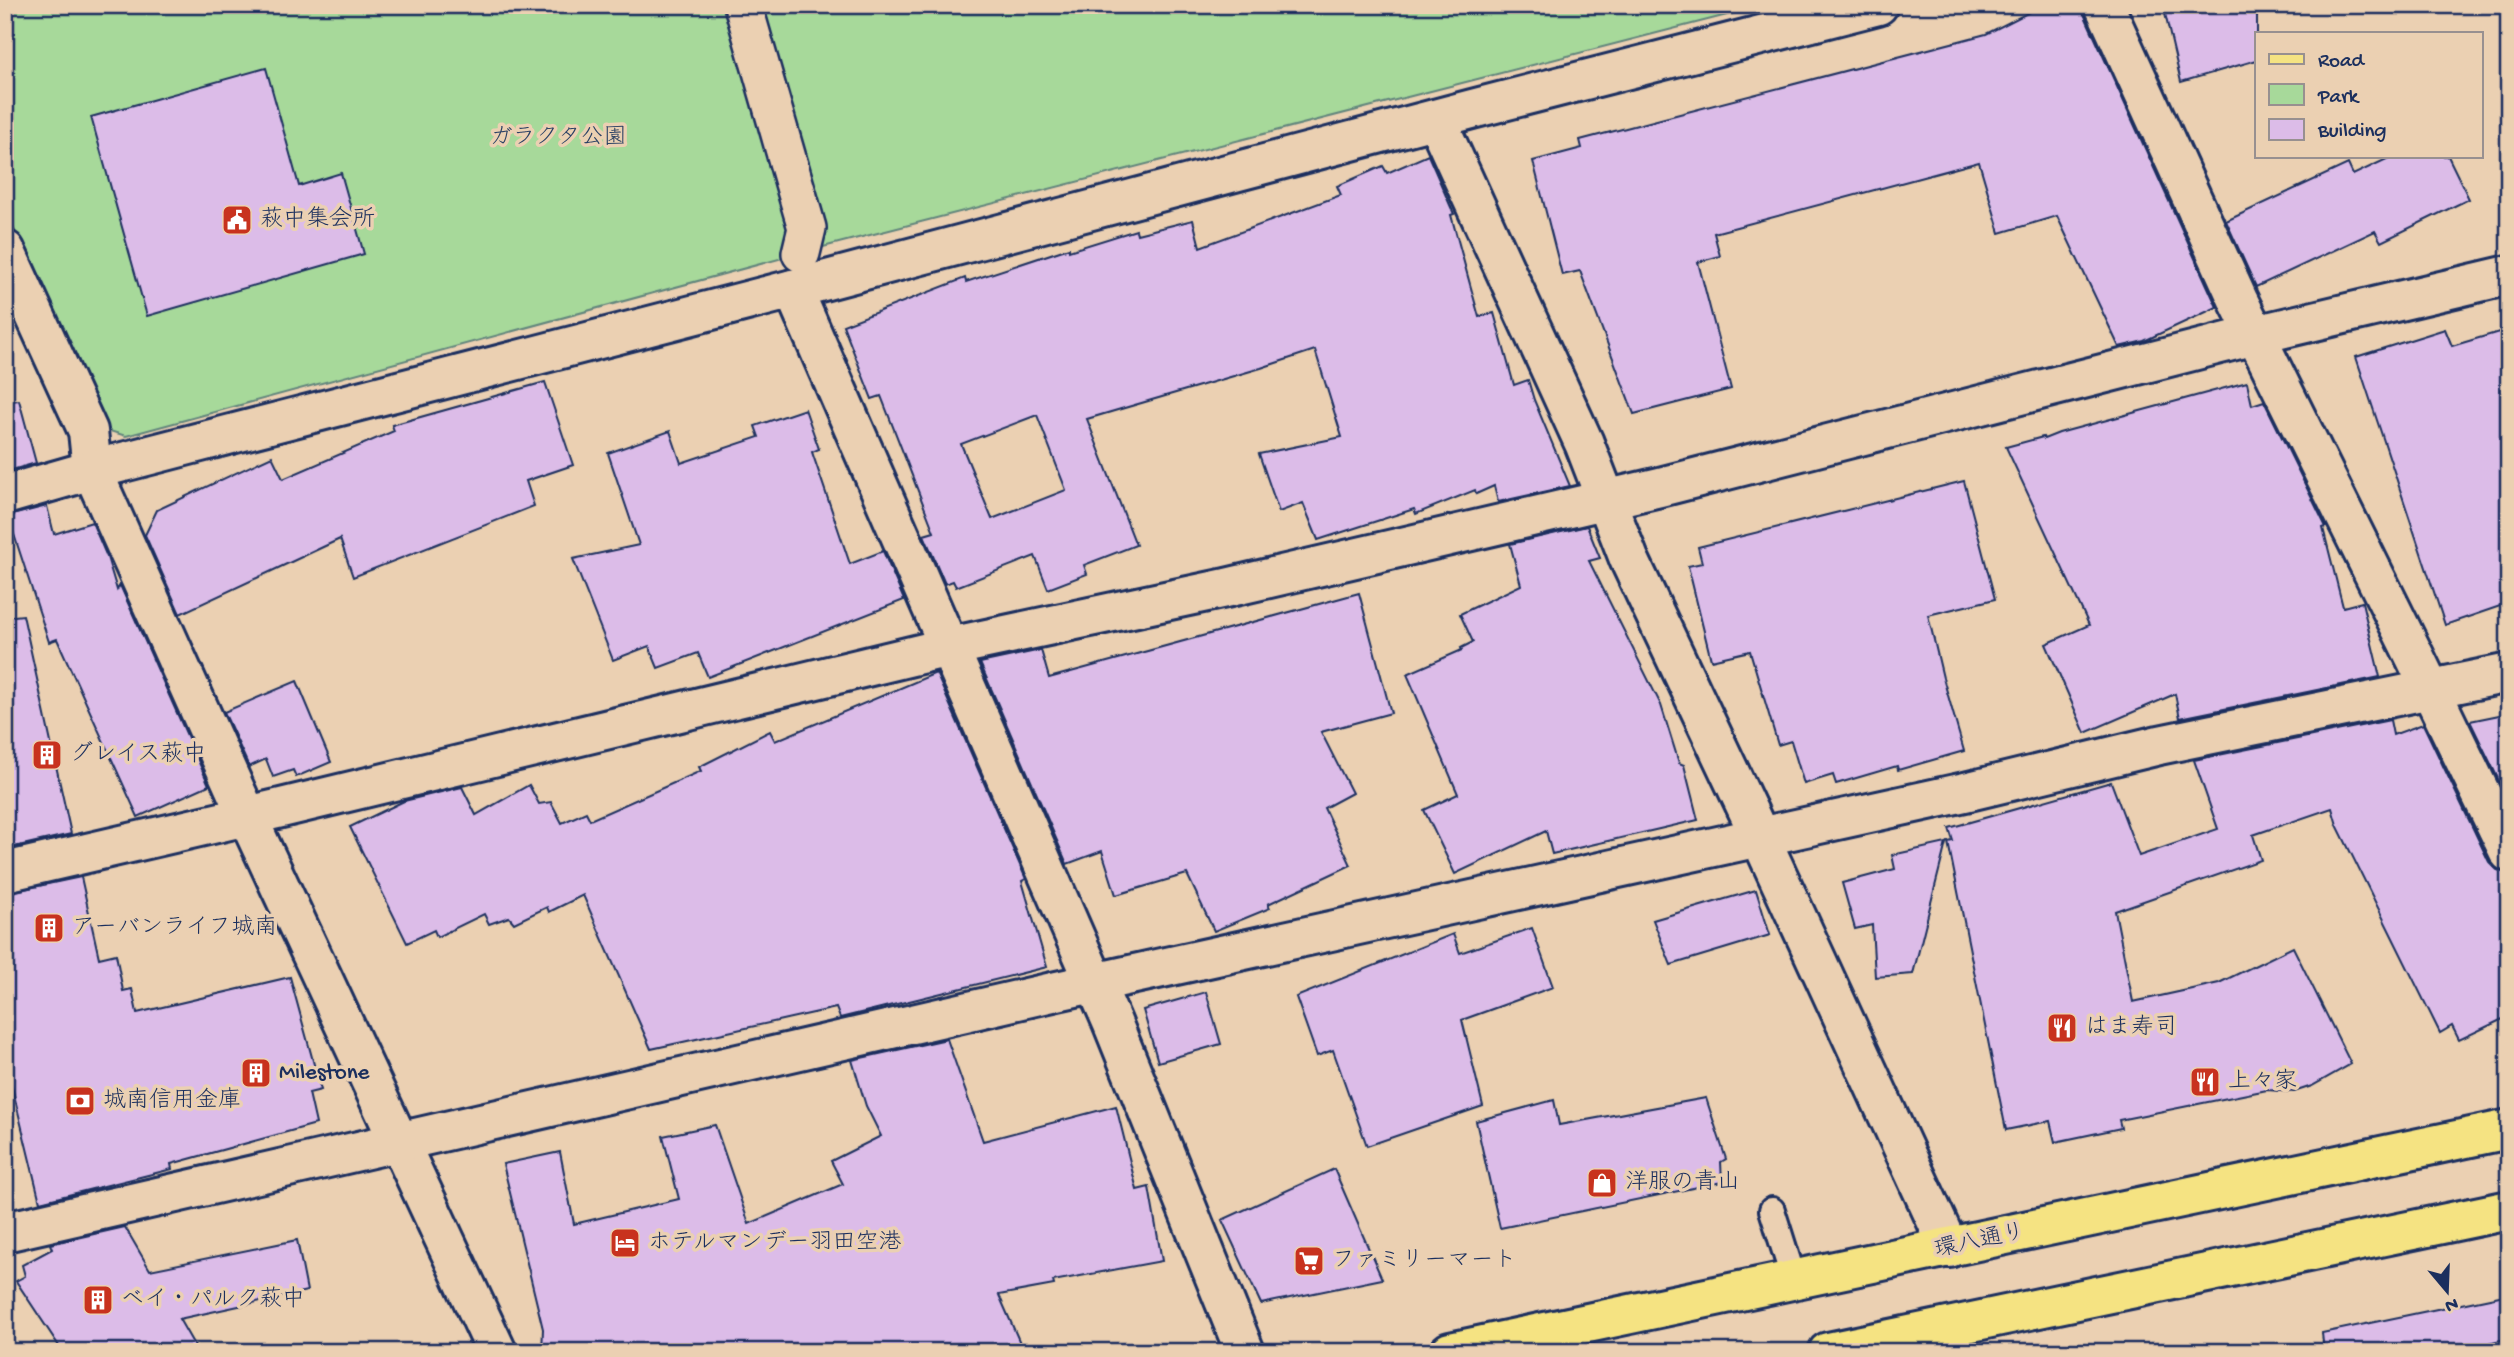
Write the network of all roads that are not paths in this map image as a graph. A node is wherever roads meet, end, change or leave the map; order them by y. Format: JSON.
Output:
{"nodes":[{"id":1,"x":743,"y":5,"type":"edge"},
{"id":2,"x":1878,"y":5,"type":"edge"},
{"id":3,"x":2104,"y":5,"type":"edge"},
{"id":4,"x":1436,"y":119,"type":"junction"},
{"id":5,"x":5,"y":250,"type":"edge"},
{"id":6,"x":797,"y":271,"type":"junction"},
{"id":7,"x":2509,"y":275,"type":"edge"},
{"id":8,"x":2255,"y":335,"type":"junction"},
{"id":9,"x":92,"y":470,"type":"junction"},
{"id":10,"x":5,"y":495,"type":"edge"},
{"id":11,"x":1605,"y":500,"type":"junction"},
{"id":12,"x":949,"y":647,"type":"junction"},
{"id":13,"x":2509,"y":673,"type":"edge"},
{"id":14,"x":2431,"y":690,"type":"junction"},
{"id":15,"x":247,"y":816,"type":"junction"},
{"id":16,"x":1760,"y":836,"type":"junction"},
{"id":17,"x":2509,"y":852,"type":"edge"},
{"id":18,"x":5,"y":872,"type":"edge"},
{"id":19,"x":1094,"y":982,"type":"junction"},
{"id":20,"x":2509,"y":1129,"type":"edge"},
{"id":21,"x":398,"y":1141,"type":"junction"},
{"id":22,"x":1772,"y":1210,"type":"dead end"},
{"id":23,"x":2509,"y":1210,"type":"edge"},
{"id":24,"x":5,"y":1232,"type":"edge"},
{"id":25,"x":1949,"y":1248,"type":"junction"},
{"id":26,"x":1794,"y":1280,"type":"junction"},
{"id":27,"x":1515,"y":1345,"type":"edge"},
{"id":28,"x":498,"y":1352,"type":"edge"},
{"id":29,"x":1245,"y":1352,"type":"edge"},
{"id":30,"x":1450,"y":1352,"type":"edge"},
{"id":31,"x":1828,"y":1352,"type":"edge"}],
"edges":[{"from":1,"to":6,"type":"street"},
{"from":2,"to":4,"type":"street"},
{"from":3,"to":8,"type":"street"},
{"from":4,"to":6,"type":"street"},
{"from":4,"to":11,"type":"street"},
{"from":5,"to":9,"type":"street"},
{"from":6,"to":9,"type":"street"},
{"from":6,"to":12,"type":"street"},
{"from":7,"to":8,"type":"street"},
{"from":8,"to":11,"type":"street"},
{"from":8,"to":14,"type":"street"},
{"from":9,"to":10,"type":"street"},
{"from":9,"to":15,"type":"street"},
{"from":11,"to":12,"type":"street"},
{"from":11,"to":16,"type":"street"},
{"from":12,"to":15,"type":"street"},
{"from":12,"to":19,"type":"street"},
{"from":13,"to":14,"type":"street"},
{"from":14,"to":16,"type":"street"},
{"from":14,"to":17,"type":"street"},
{"from":15,"to":18,"type":"street"},
{"from":15,"to":21,"type":"street"},
{"from":16,"to":19,"type":"street"},
{"from":16,"to":25,"type":"street"},
{"from":19,"to":21,"type":"street"},
{"from":19,"to":29,"type":"street"},
{"from":20,"to":25,"type":"main road","name":"環八通り"},
{"from":21,"to":24,"type":"street"},
{"from":21,"to":28,"type":"street"},
{"from":22,"to":26,"type":"lane"},
{"from":23,"to":31,"type":"main road"},
{"from":25,"to":26,"type":"main road","name":"環八通り"},
{"from":26,"to":27,"type":"main road","name":"環八通り"},
{"from":27,"to":30,"type":"main road","name":"環八通り"}]}
